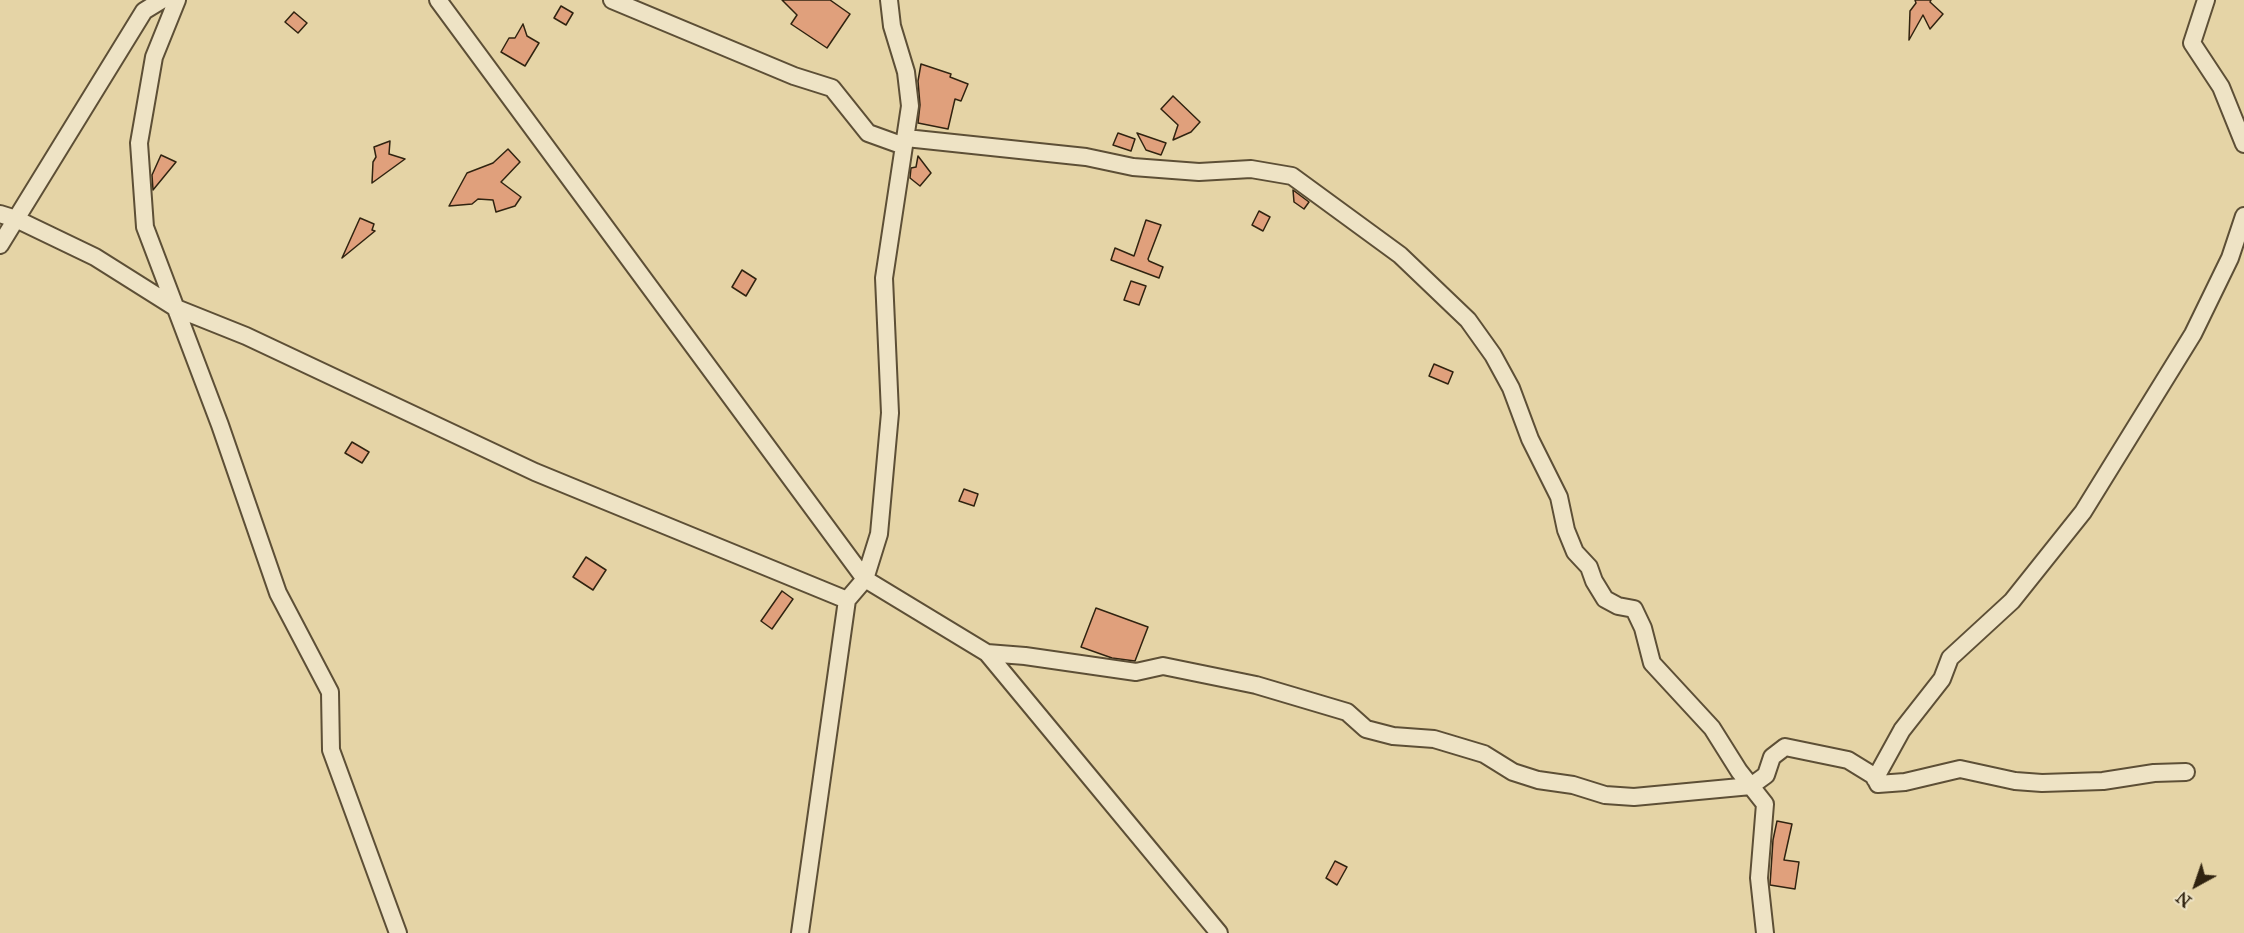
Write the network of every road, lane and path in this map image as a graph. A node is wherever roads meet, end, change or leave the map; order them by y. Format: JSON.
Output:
{"nodes":[{"id":1,"x":162,"y":0,"type":"edge"},
{"id":2,"x":177,"y":0,"type":"edge"},
{"id":3,"x":438,"y":0,"type":"edge"},
{"id":4,"x":612,"y":0,"type":"edge"},
{"id":5,"x":889,"y":0,"type":"edge"},
{"id":6,"x":2206,"y":0,"type":"edge"},
{"id":7,"x":905,"y":142,"type":"junction"},
{"id":8,"x":2244,"y":144,"type":"edge"},
{"id":9,"x":2244,"y":216,"type":"edge"},
{"id":10,"x":8,"y":217,"type":"edge"},
{"id":11,"x":0,"y":245,"type":"edge"},
{"id":12,"x":176,"y":308,"type":"junction"},
{"id":13,"x":865,"y":579,"type":"junction"},
{"id":14,"x":847,"y":600,"type":"junction"},
{"id":15,"x":987,"y":653,"type":"junction"},
{"id":16,"x":2186,"y":772,"type":"dead end"},
{"id":17,"x":1875,"y":779,"type":"junction"},
{"id":18,"x":1751,"y":786,"type":"junction"},
{"id":19,"x":398,"y":933,"type":"edge"},
{"id":20,"x":800,"y":933,"type":"edge"},
{"id":21,"x":1219,"y":933,"type":"edge"},
{"id":22,"x":1765,"y":933,"type":"edge"}],
"edges":[{"from":1,"to":10,"type":"street"},
{"from":2,"to":12,"type":"street"},
{"from":3,"to":13,"type":"street"},
{"from":4,"to":7,"type":"street"},
{"from":5,"to":7,"type":"street"},
{"from":6,"to":8,"type":"street"},
{"from":7,"to":13,"type":"street"},
{"from":7,"to":18,"type":"street"},
{"from":9,"to":17,"type":"street"},
{"from":10,"to":11,"type":"street"},
{"from":10,"to":12,"type":"street"},
{"from":12,"to":14,"type":"street"},
{"from":12,"to":19,"type":"street"},
{"from":13,"to":14,"type":"street"},
{"from":13,"to":15,"type":"street"},
{"from":14,"to":20,"type":"street"},
{"from":15,"to":18,"type":"street"},
{"from":15,"to":21,"type":"street"},
{"from":16,"to":17,"type":"street"},
{"from":17,"to":18,"type":"street"},
{"from":18,"to":22,"type":"street"}]}
